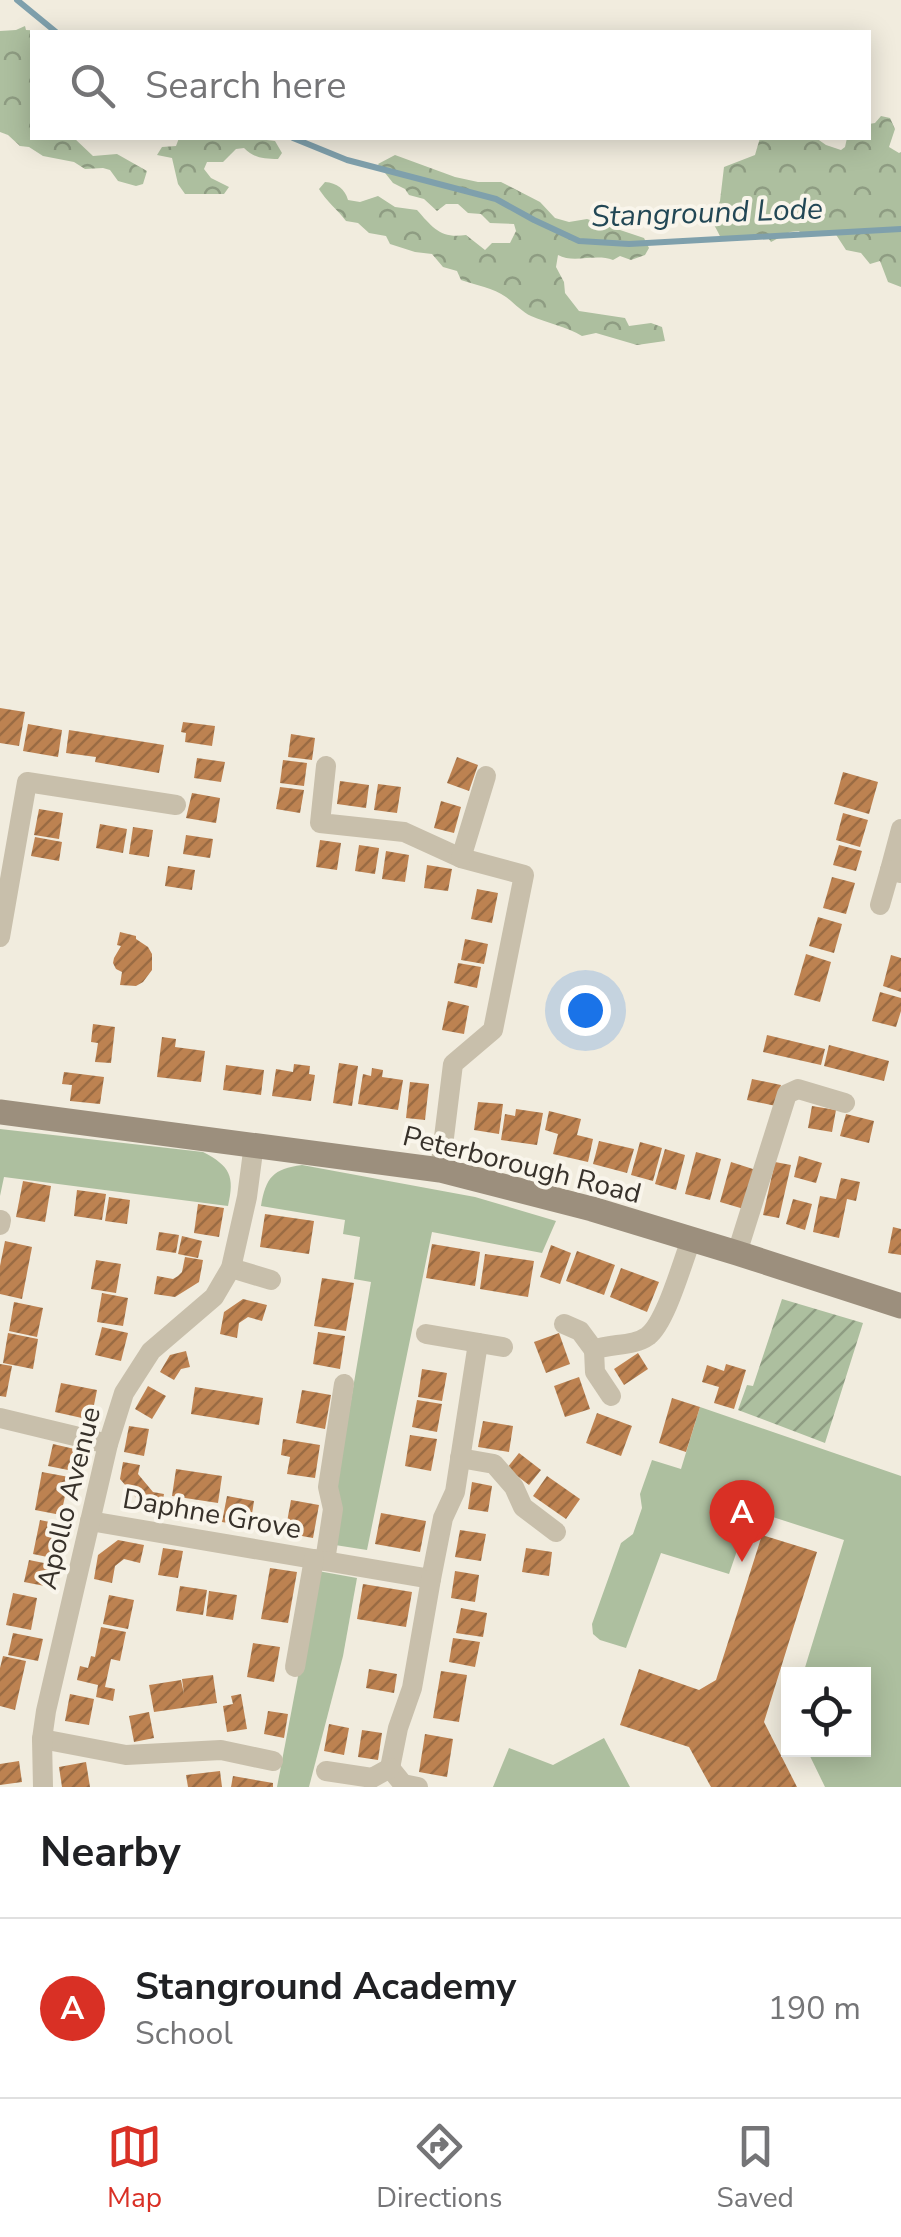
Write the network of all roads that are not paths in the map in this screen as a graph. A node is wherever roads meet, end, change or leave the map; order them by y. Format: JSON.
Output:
{"nodes":[{"id":1,"x":326,"y":766,"type":"dead end"},
{"id":2,"x":486,"y":776,"type":"dead end"},
{"id":3,"x":176,"y":804,"type":"dead end"},
{"id":4,"x":901,"y":828,"type":"edge"},
{"id":5,"x":460,"y":858,"type":"junction"},
{"id":6,"x":896,"y":872,"type":"edge"},
{"id":7,"x":880,"y":905,"type":"dead end"},
{"id":8,"x":0,"y":937,"type":"edge"},
{"id":9,"x":844,"y":1102,"type":"dead end"},
{"id":10,"x":0,"y":1112,"type":"edge"},
{"id":11,"x":254,"y":1144,"type":"junction"},
{"id":12,"x":440,"y":1170,"type":"junction"},
{"id":13,"x":691,"y":1240,"type":"junction"},
{"id":14,"x":738,"y":1252,"type":"junction"},
{"id":15,"x":232,"y":1268,"type":"junction"},
{"id":16,"x":271,"y":1280,"type":"dead end"},
{"id":17,"x":901,"y":1306,"type":"edge"},
{"id":18,"x":564,"y":1324,"type":"dead end"},
{"id":19,"x":426,"y":1334,"type":"dead end"},
{"id":20,"x":478,"y":1342,"type":"junction"},
{"id":21,"x":503,"y":1346,"type":"dead end"},
{"id":22,"x":594,"y":1350,"type":"junction"},
{"id":23,"x":344,"y":1384,"type":"dead end"},
{"id":24,"x":611,"y":1396,"type":"dead end"},
{"id":25,"x":0,"y":1418,"type":"edge"},
{"id":26,"x":108,"y":1444,"type":"junction"},
{"id":27,"x":460,"y":1458,"type":"junction"},
{"id":28,"x":90,"y":1521,"type":"junction"},
{"id":29,"x":556,"y":1532,"type":"dead end"},
{"id":30,"x":319,"y":1560,"type":"junction"},
{"id":31,"x":431,"y":1578,"type":"junction"},
{"id":32,"x":295,"y":1667,"type":"dead end"},
{"id":33,"x":42,"y":1739,"type":"junction"},
{"id":34,"x":273,"y":1760,"type":"dead end"},
{"id":35,"x":390,"y":1768,"type":"junction"},
{"id":36,"x":326,"y":1772,"type":"dead end"},
{"id":37,"x":43,"y":1787,"type":"edge"},
{"id":38,"x":418,"y":1787,"type":"edge"}],
"edges":[{"from":1,"to":5,"type":"street"},
{"from":2,"to":5,"type":"street"},
{"from":3,"to":8,"type":"street"},
{"from":4,"to":6,"type":"street"},
{"from":5,"to":12,"type":"street"},
{"from":6,"to":7,"type":"street"},
{"from":9,"to":14,"type":"street"},
{"from":10,"to":11,"type":"main road","name":"Peterborough Road"},
{"from":11,"to":12,"type":"main road","name":"Peterborough Road"},
{"from":11,"to":15,"type":"street","name":"Apollo Avenue"},
{"from":12,"to":13,"type":"main road","name":"Peterborough Road"},
{"from":13,"to":14,"type":"main road","name":"Peterborough Road"},
{"from":13,"to":22,"type":"street"},
{"from":14,"to":17,"type":"main road","name":"Peterborough Road"},
{"from":15,"to":16,"type":"street"},
{"from":15,"to":26,"type":"street","name":"Apollo Avenue"},
{"from":18,"to":22,"type":"street"},
{"from":19,"to":20,"type":"street"},
{"from":20,"to":21,"type":"street"},
{"from":20,"to":27,"type":"street"},
{"from":22,"to":24,"type":"street"},
{"from":23,"to":30,"type":"street","name":"Daphne Grove"},
{"from":25,"to":26,"type":"street"},
{"from":26,"to":28,"type":"street","name":"Apollo Avenue"},
{"from":27,"to":29,"type":"street"},
{"from":27,"to":31,"type":"street"},
{"from":28,"to":30,"type":"street","name":"Daphne Grove"},
{"from":28,"to":33,"type":"street","name":"Apollo Avenue"},
{"from":30,"to":31,"type":"street","name":"Daphne Grove"},
{"from":30,"to":32,"type":"street"},
{"from":31,"to":35,"type":"street"},
{"from":33,"to":34,"type":"street"},
{"from":33,"to":37,"type":"street","name":"Apollo Avenue"},
{"from":35,"to":36,"type":"street"},
{"from":35,"to":38,"type":"street"}]}
